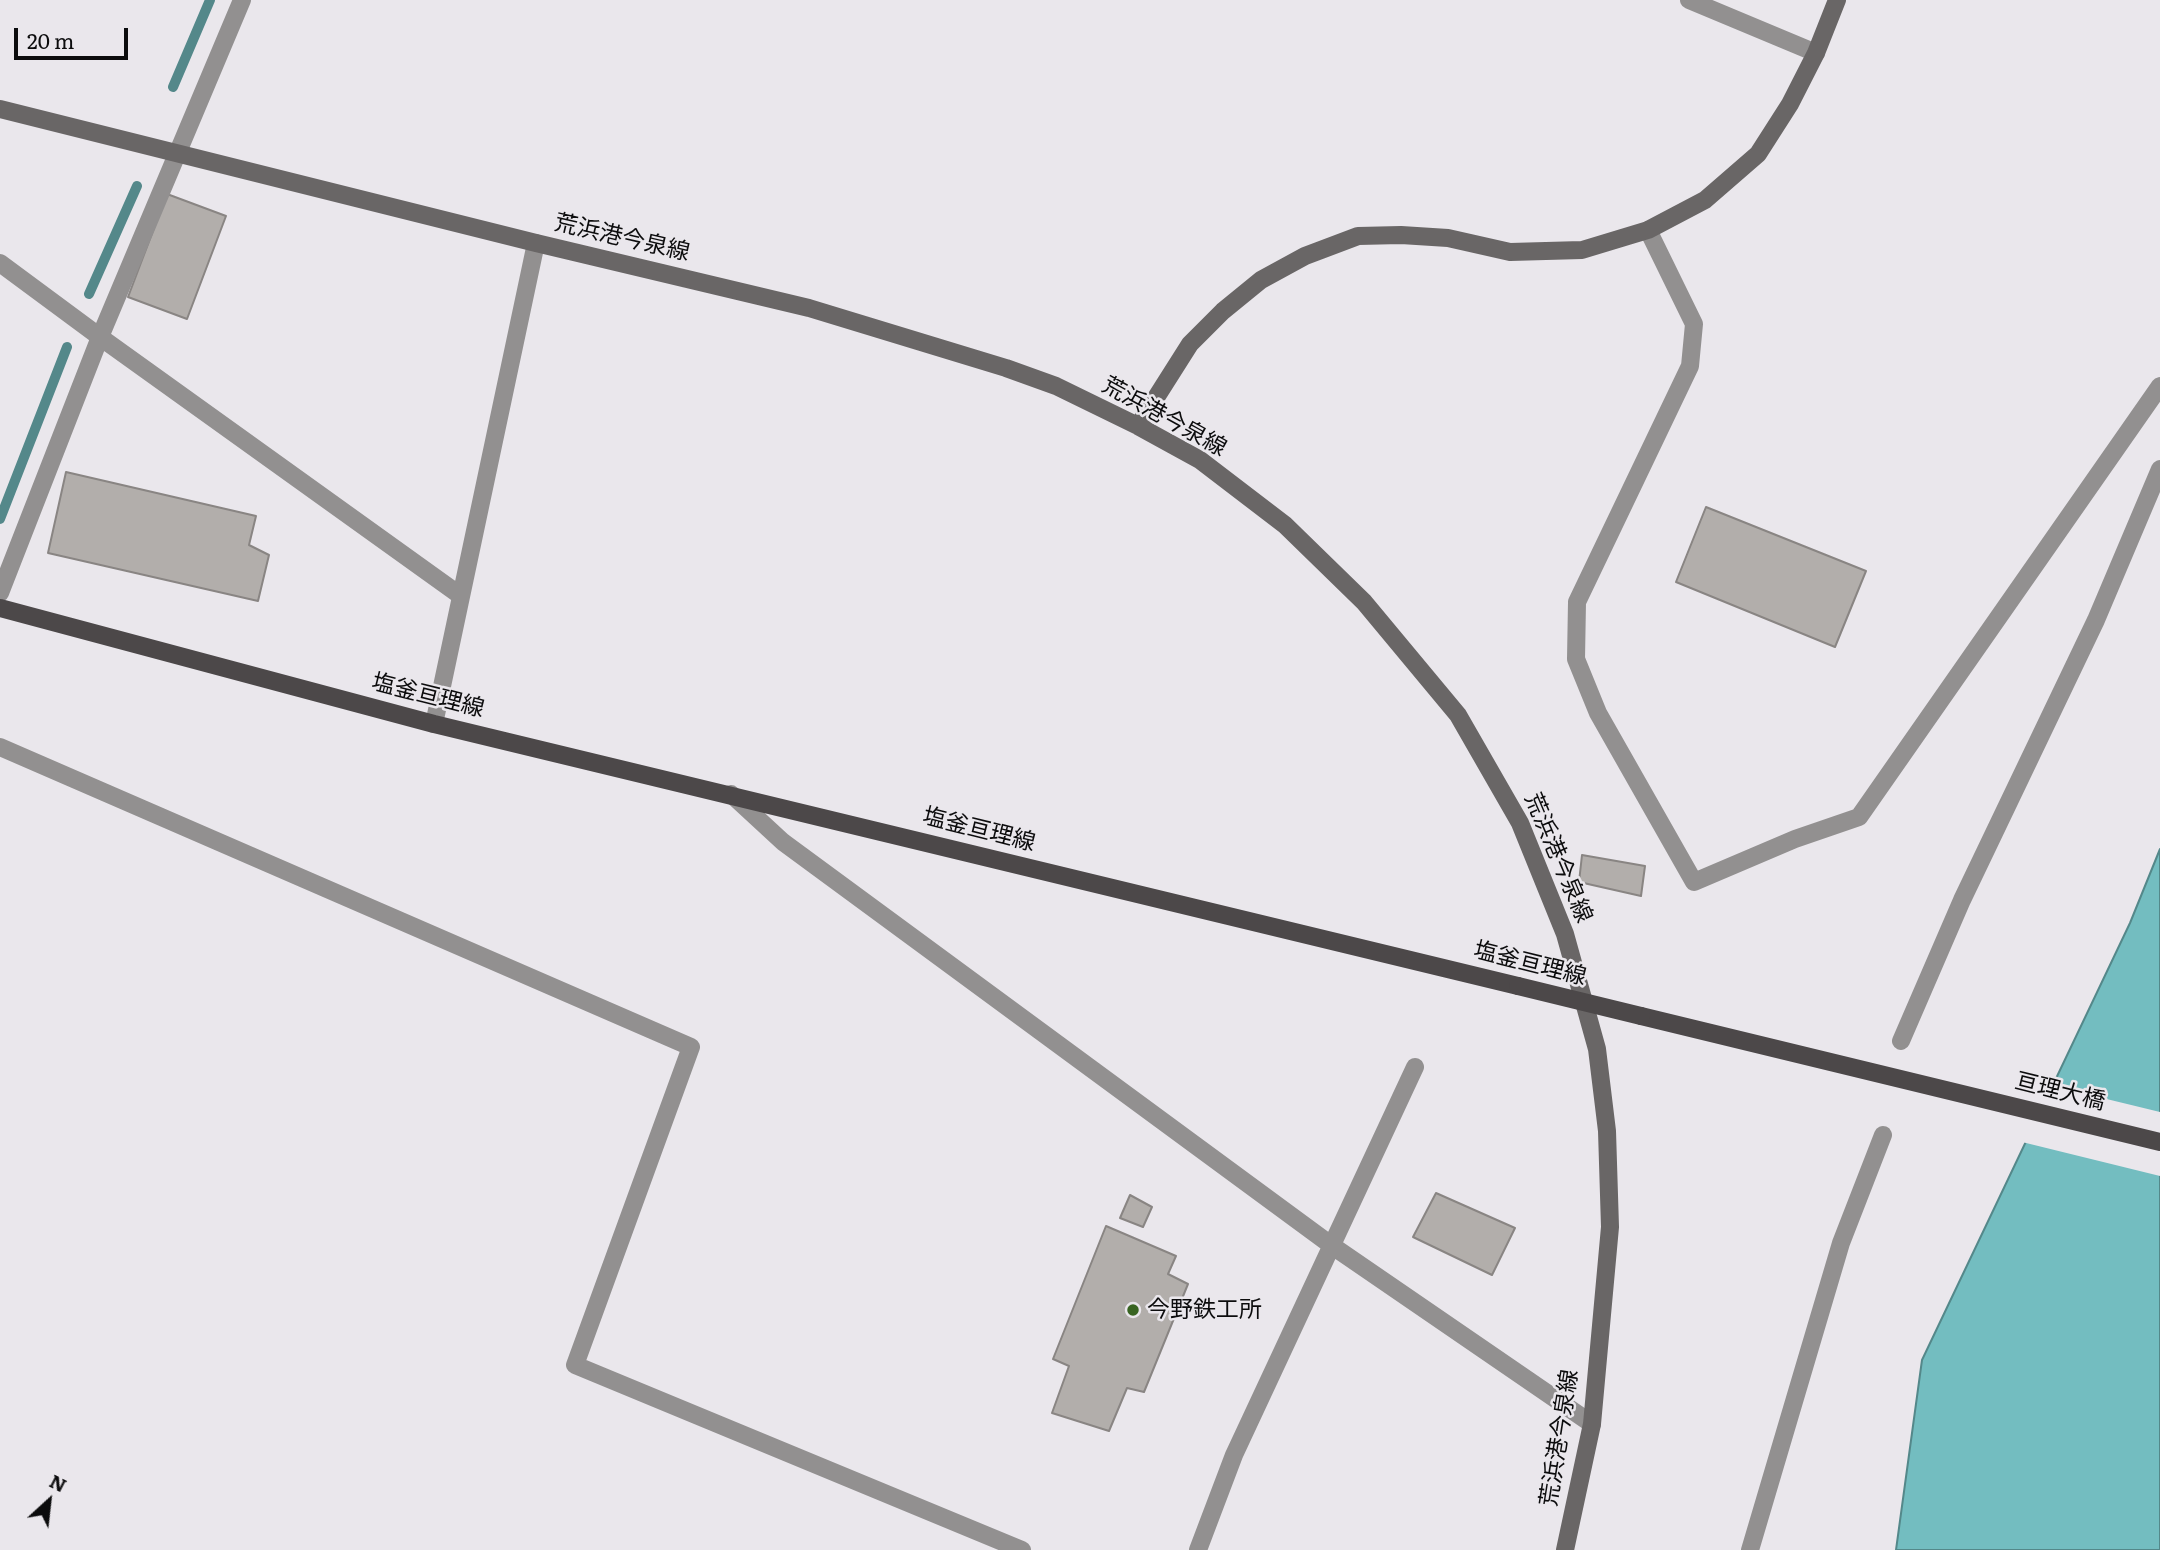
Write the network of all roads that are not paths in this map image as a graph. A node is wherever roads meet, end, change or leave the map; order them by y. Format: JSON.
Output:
{"nodes":[{"id":1,"x":242,"y":0,"type":"edge"},
{"id":2,"x":1689,"y":0,"type":"edge"},
{"id":3,"x":1838,"y":0,"type":"edge"},
{"id":4,"x":1816,"y":53,"type":"junction"},
{"id":5,"x":0,"y":109,"type":"edge"},
{"id":6,"x":179,"y":153,"type":"junction"},
{"id":7,"x":1648,"y":230,"type":"junction"},
{"id":8,"x":536,"y":243,"type":"junction"},
{"id":9,"x":0,"y":263,"type":"edge"},
{"id":10,"x":100,"y":337,"type":"junction"},
{"id":11,"x":2160,"y":386,"type":"edge"},
{"id":12,"x":1138,"y":426,"type":"junction"},
{"id":13,"x":2160,"y":469,"type":"edge"},
{"id":14,"x":0,"y":593,"type":"edge"},
{"id":15,"x":461,"y":596,"type":"junction"},
{"id":16,"x":0,"y":608,"type":"edge"},
{"id":17,"x":434,"y":724,"type":"junction"},
{"id":18,"x":0,"y":747,"type":"edge"},
{"id":19,"x":731,"y":794,"type":"junction"},
{"id":20,"x":1901,"y":1041,"type":"dead end"},
{"id":21,"x":1415,"y":1067,"type":"dead end"},
{"id":22,"x":1949,"y":1090,"type":"joint"},
{"id":23,"x":1882,"y":1135,"type":"dead end"},
{"id":24,"x":2160,"y":1142,"type":"edge"},
{"id":25,"x":1332,"y":1245,"type":"junction"},
{"id":26,"x":1592,"y":1424,"type":"junction"},
{"id":27,"x":1022,"y":1550,"type":"edge"},
{"id":28,"x":1198,"y":1550,"type":"edge"},
{"id":29,"x":1566,"y":1550,"type":"edge"},
{"id":30,"x":1751,"y":1550,"type":"edge"}],
"edges":[{"from":1,"to":6,"type":"street"},
{"from":2,"to":4,"type":"street"},
{"from":3,"to":4,"type":"main road"},
{"from":4,"to":7,"type":"main road"},
{"from":5,"to":6,"type":"main road","name":"荒浜港今泉線"},
{"from":6,"to":8,"type":"main road","name":"荒浜港今泉線"},
{"from":6,"to":10,"type":"street"},
{"from":7,"to":11,"type":"street"},
{"from":7,"to":12,"type":"main road"},
{"from":8,"to":12,"type":"main road","name":"荒浜港今泉線"},
{"from":8,"to":15,"type":"street"},
{"from":9,"to":10,"type":"street"},
{"from":10,"to":14,"type":"street"},
{"from":10,"to":15,"type":"street"},
{"from":12,"to":26,"type":"main road","name":"荒浜港今泉線"},
{"from":13,"to":20,"type":"street"},
{"from":15,"to":17,"type":"street"},
{"from":16,"to":17,"type":"main road","name":"塩釜亘理線"},
{"from":17,"to":19,"type":"main road","name":"塩釜亘理線"},
{"from":18,"to":27,"type":"street"},
{"from":19,"to":22,"type":"main road","name":"塩釜亘理線","bridge":true},
{"from":19,"to":25,"type":"street"},
{"from":21,"to":25,"type":"street"},
{"from":22,"to":24,"type":"main road","name":"亘理大橋"},
{"from":23,"to":30,"type":"street"},
{"from":25,"to":26,"type":"street"},
{"from":25,"to":28,"type":"street"},
{"from":26,"to":29,"type":"main road","name":"荒浜港今泉線"}]}
